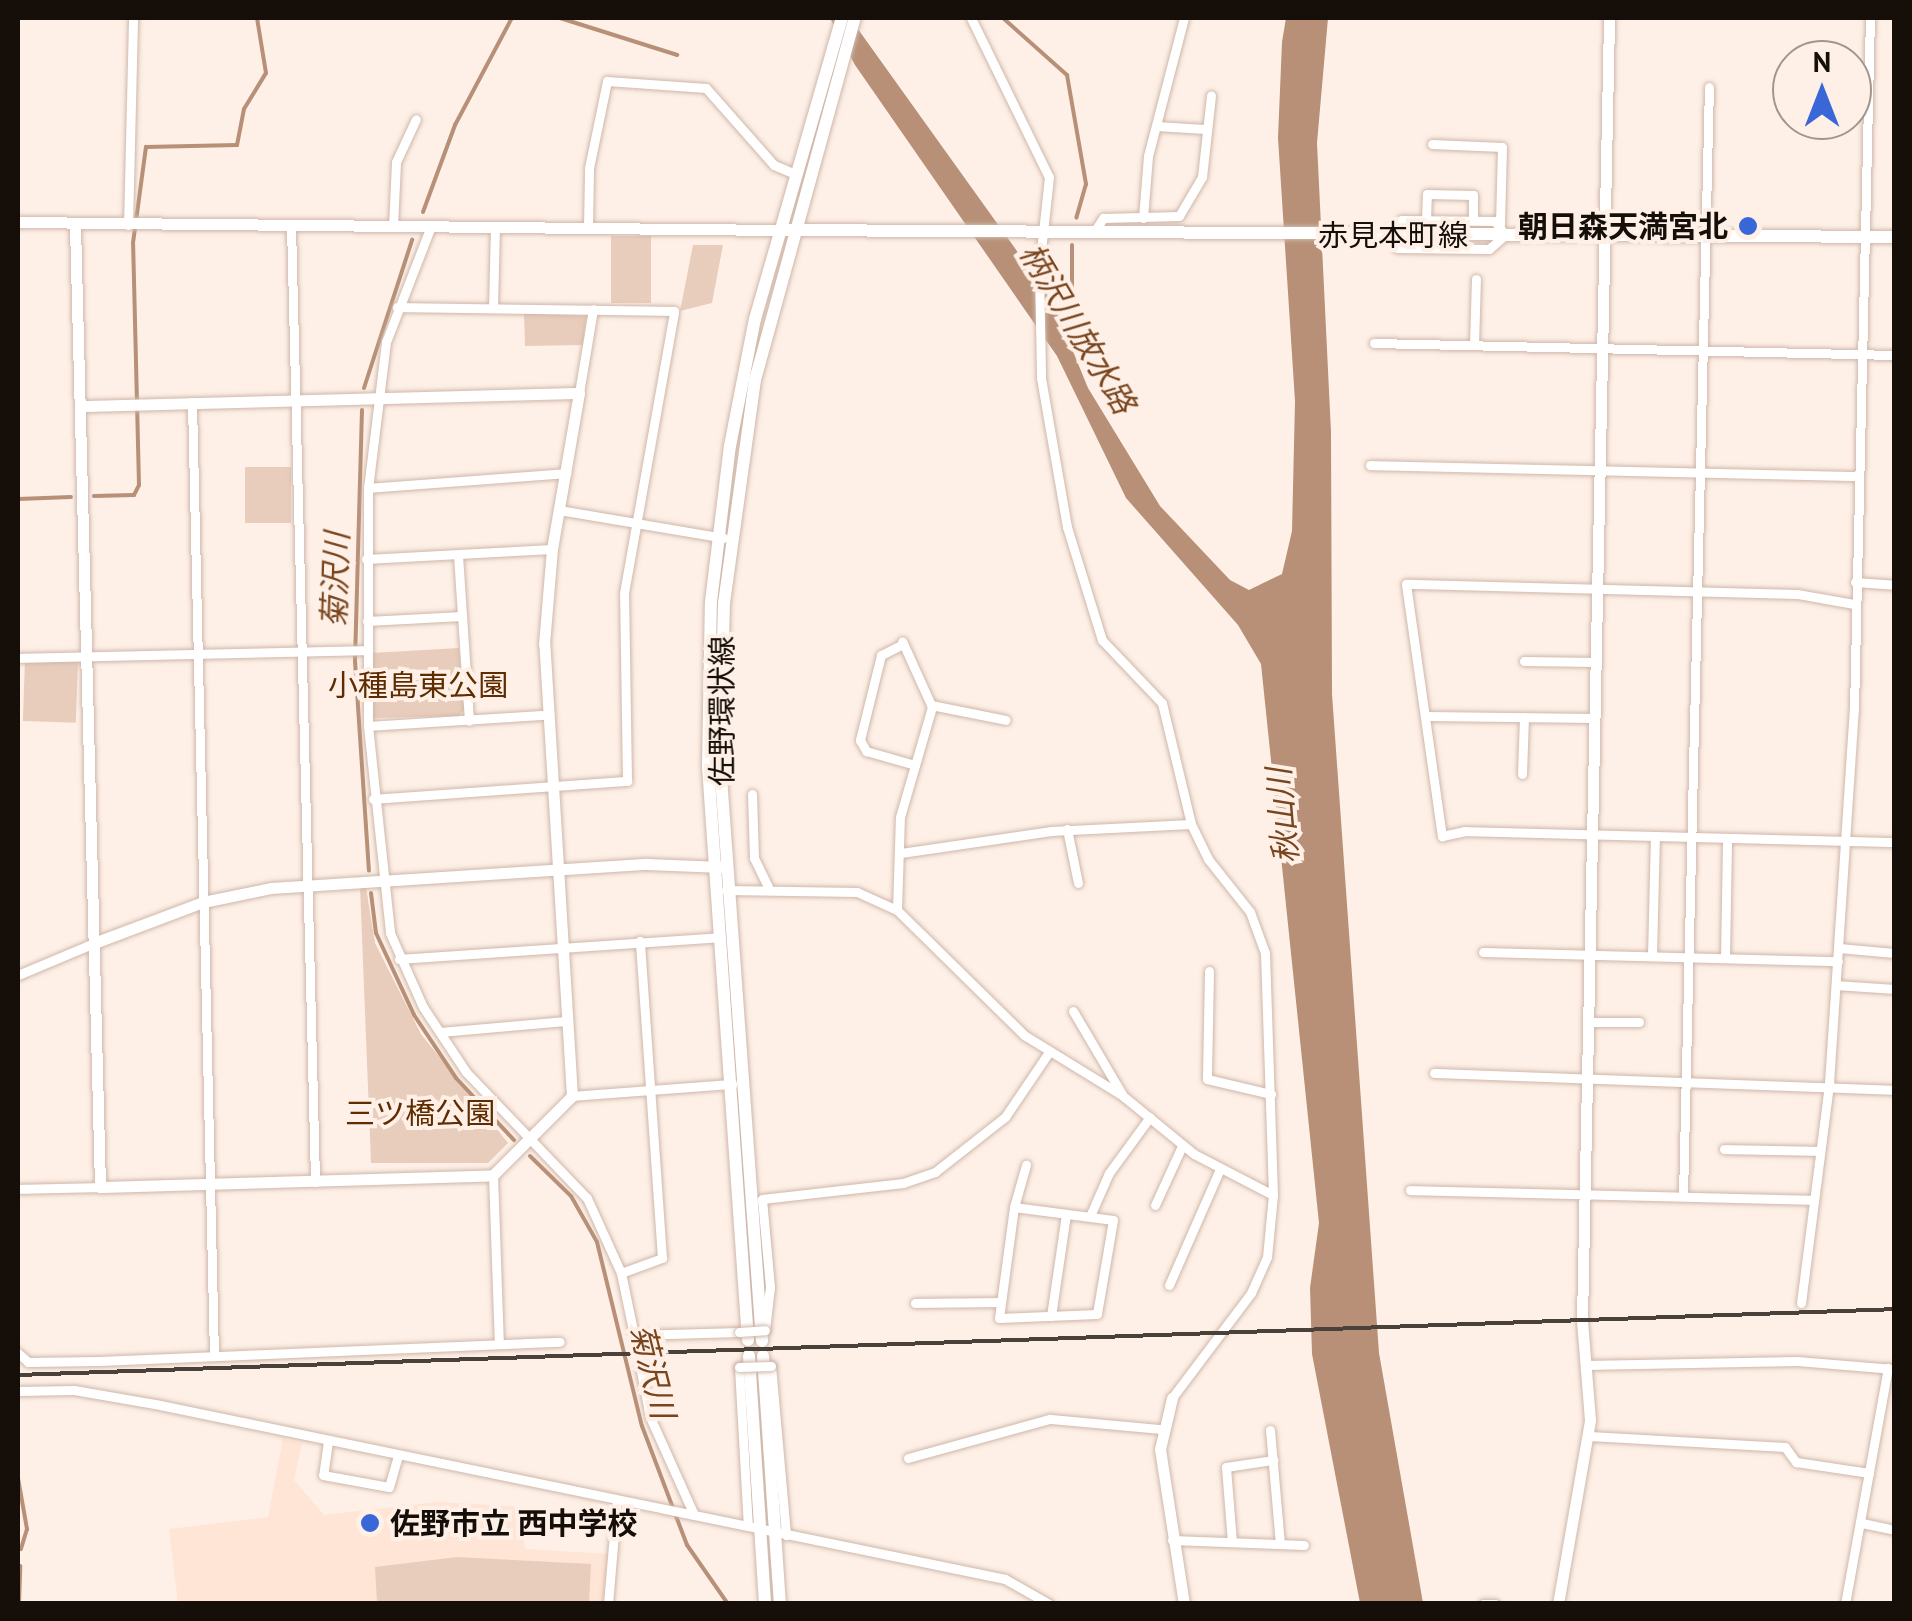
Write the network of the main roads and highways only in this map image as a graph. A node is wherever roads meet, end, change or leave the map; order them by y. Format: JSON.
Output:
{"nodes":[{"id":1,"x":842,"y":18,"type":"edge"},
{"id":2,"x":855,"y":18,"type":"edge"},
{"id":3,"x":840,"y":49,"type":"junction"},
{"id":4,"x":779,"y":230,"type":"junction"},
{"id":5,"x":794,"y":230,"type":"junction"},
{"id":6,"x":1894,"y":238,"type":"edge"},
{"id":7,"x":724,"y":538,"type":"junction"},
{"id":8,"x":722,"y":890,"type":"junction"},
{"id":9,"x":736,"y":1084,"type":"junction"},
{"id":10,"x":754,"y":1336,"type":"road end"},
{"id":11,"x":756,"y":1361,"type":"road end"},
{"id":12,"x":767,"y":1531,"type":"junction"},
{"id":13,"x":765,"y":1604,"type":"edge"},
{"id":14,"x":780,"y":1604,"type":"edge"}],
"edges":[{"from":1,"to":3,"type":"main road"},
{"from":2,"to":3,"type":"main road"},
{"from":3,"to":4,"type":"main road"},
{"from":3,"to":5,"type":"main road"},
{"from":4,"to":5,"type":"main road"},
{"from":4,"to":7,"type":"main road","name":"佐野環状線"},
{"from":5,"to":6,"type":"main road","name":"赤見本町線"},
{"from":5,"to":7,"type":"main road","name":"佐野環状線"},
{"from":7,"to":8,"type":"main road","name":"佐野環状線"},
{"from":8,"to":9,"type":"main road","name":"佐野環状線"},
{"from":8,"to":9,"type":"main road","name":"佐野環状線"},
{"from":9,"to":10,"type":"main road","name":"佐野環状線"},
{"from":11,"to":12,"type":"main road"},
{"from":12,"to":13,"type":"main road"},
{"from":12,"to":14,"type":"main road"}]}
